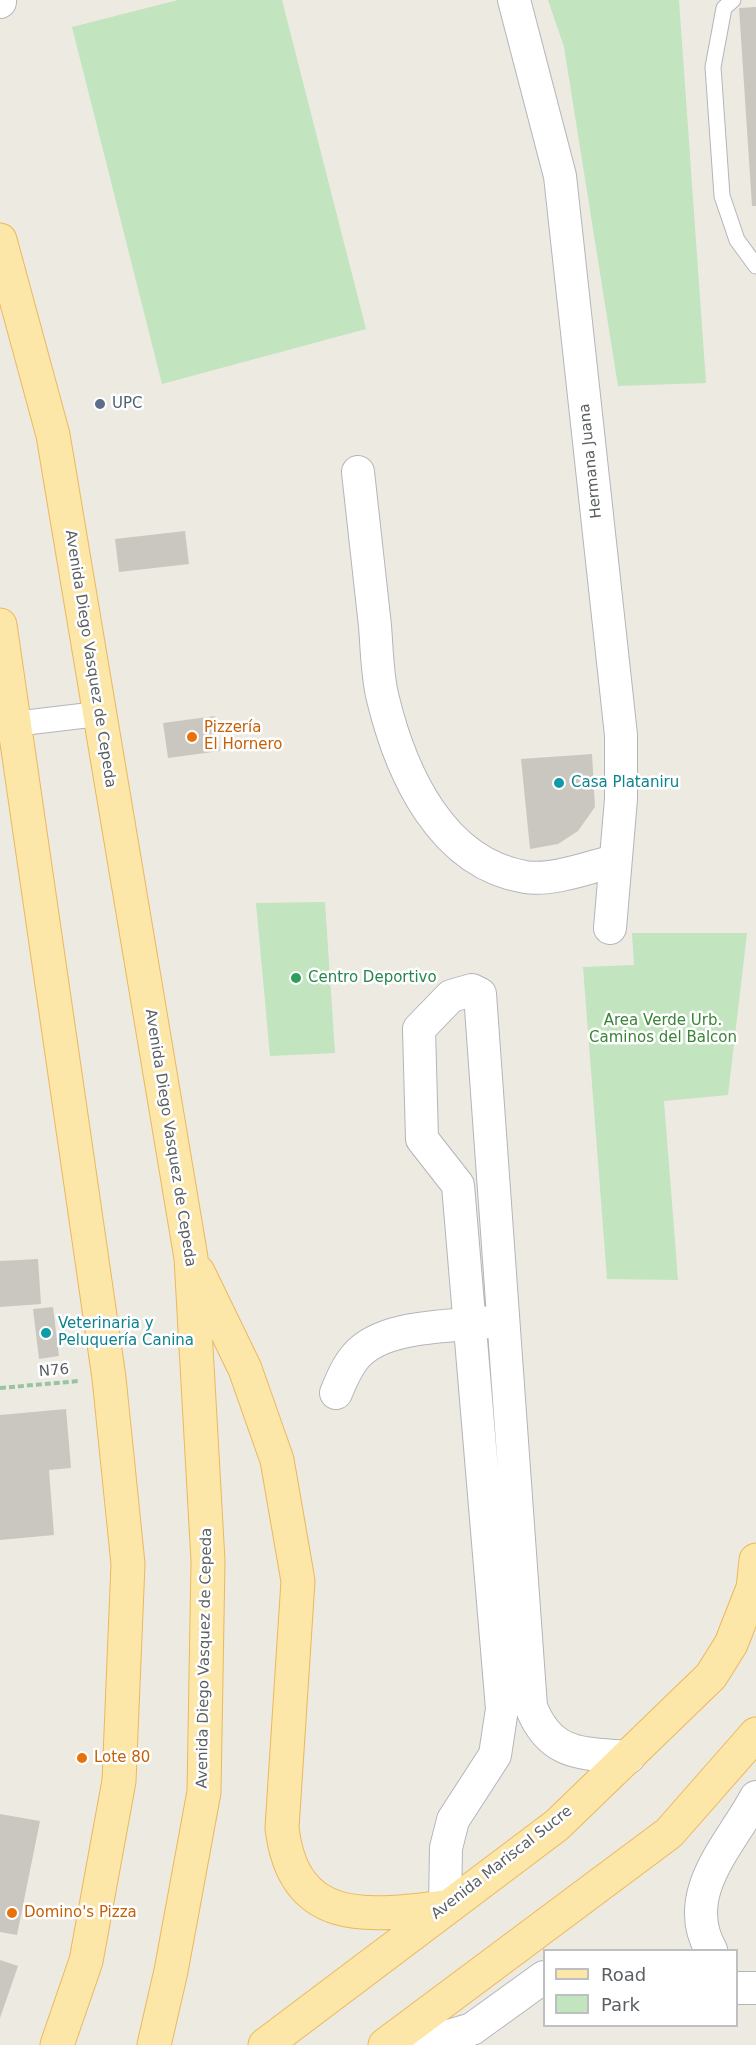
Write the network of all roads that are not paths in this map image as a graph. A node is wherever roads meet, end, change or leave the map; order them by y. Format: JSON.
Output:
{"nodes":[{"id":1,"x":514,"y":0,"type":"edge"},
{"id":2,"x":733,"y":0,"type":"edge"},
{"id":3,"x":0,"y":240,"type":"edge"},
{"id":4,"x":756,"y":266,"type":"edge"},
{"id":5,"x":358,"y":472,"type":"dead end"},
{"id":6,"x":0,"y":625,"type":"edge"},
{"id":7,"x":98,"y":714,"type":"junction"},
{"id":8,"x":14,"y":724,"type":"junction"},
{"id":9,"x":614,"y":861,"type":"junction"},
{"id":10,"x":610,"y":928,"type":"dead end"},
{"id":11,"x":494,"y":1183,"type":"junction"},
{"id":12,"x":458,"y":1185,"type":"junction"},
{"id":13,"x":191,"y":1258,"type":"junction"},
{"id":14,"x":503,"y":1320,"type":"junction"},
{"id":15,"x":469,"y":1324,"type":"junction"},
{"id":16,"x":336,"y":1393,"type":"dead end"},
{"id":17,"x":481,"y":1454,"type":"junction"},
{"id":18,"x":513,"y":1455,"type":"junction"},
{"id":19,"x":756,"y":1560,"type":"edge"},
{"id":20,"x":525,"y":1615,"type":"junction"},
{"id":21,"x":494,"y":1616,"type":"junction"},
{"id":22,"x":756,"y":1734,"type":"edge"},
{"id":23,"x":629,"y":1756,"type":"junction"},
{"id":24,"x":756,"y":1797,"type":"edge"},
{"id":25,"x":445,"y":1907,"type":"junction"},
{"id":26,"x":710,"y":1949,"type":"edge"},
{"id":27,"x":543,"y":1978,"type":"edge"},
{"id":28,"x":57,"y":2045,"type":"edge"},
{"id":29,"x":154,"y":2045,"type":"edge"},
{"id":30,"x":265,"y":2045,"type":"edge"},
{"id":31,"x":385,"y":2045,"type":"edge"},
{"id":32,"x":393,"y":2045,"type":"edge"}],
"edges":[{"from":1,"to":9,"type":"street","name":"Hermana Juana"},
{"from":2,"to":4,"type":"lane"},
{"from":3,"to":7,"type":"main road","name":"Avenida Diego Vasquez de Cepeda"},
{"from":5,"to":9,"type":"street"},
{"from":6,"to":8,"type":"main road"},
{"from":7,"to":8,"type":"street"},
{"from":7,"to":13,"type":"main road","name":"Avenida Diego Vasquez de Cepeda"},
{"from":8,"to":28,"type":"main road"},
{"from":9,"to":10,"type":"street","name":"Hermana Juana"},
{"from":11,"to":12,"type":"street"},
{"from":11,"to":12,"type":"street"},
{"from":11,"to":14,"type":"street"},
{"from":12,"to":15,"type":"street"},
{"from":13,"to":25,"type":"main road"},
{"from":13,"to":29,"type":"main road","name":"Avenida Diego Vasquez de Cepeda"},
{"from":14,"to":15,"type":"street"},
{"from":14,"to":18,"type":"street"},
{"from":15,"to":16,"type":"street"},
{"from":15,"to":17,"type":"street"},
{"from":17,"to":18,"type":"street"},
{"from":17,"to":21,"type":"street"},
{"from":18,"to":20,"type":"street"},
{"from":19,"to":23,"type":"main road","name":"Avenida Mariscal Sucre"},
{"from":20,"to":21,"type":"street"},
{"from":20,"to":23,"type":"street"},
{"from":21,"to":25,"type":"street"},
{"from":22,"to":31,"type":"main road"},
{"from":23,"to":25,"type":"main road","name":"Avenida Mariscal Sucre"},
{"from":24,"to":26,"type":"street"},
{"from":25,"to":30,"type":"main road","name":"Avenida Mariscal Sucre"},
{"from":27,"to":32,"type":"street"}]}
